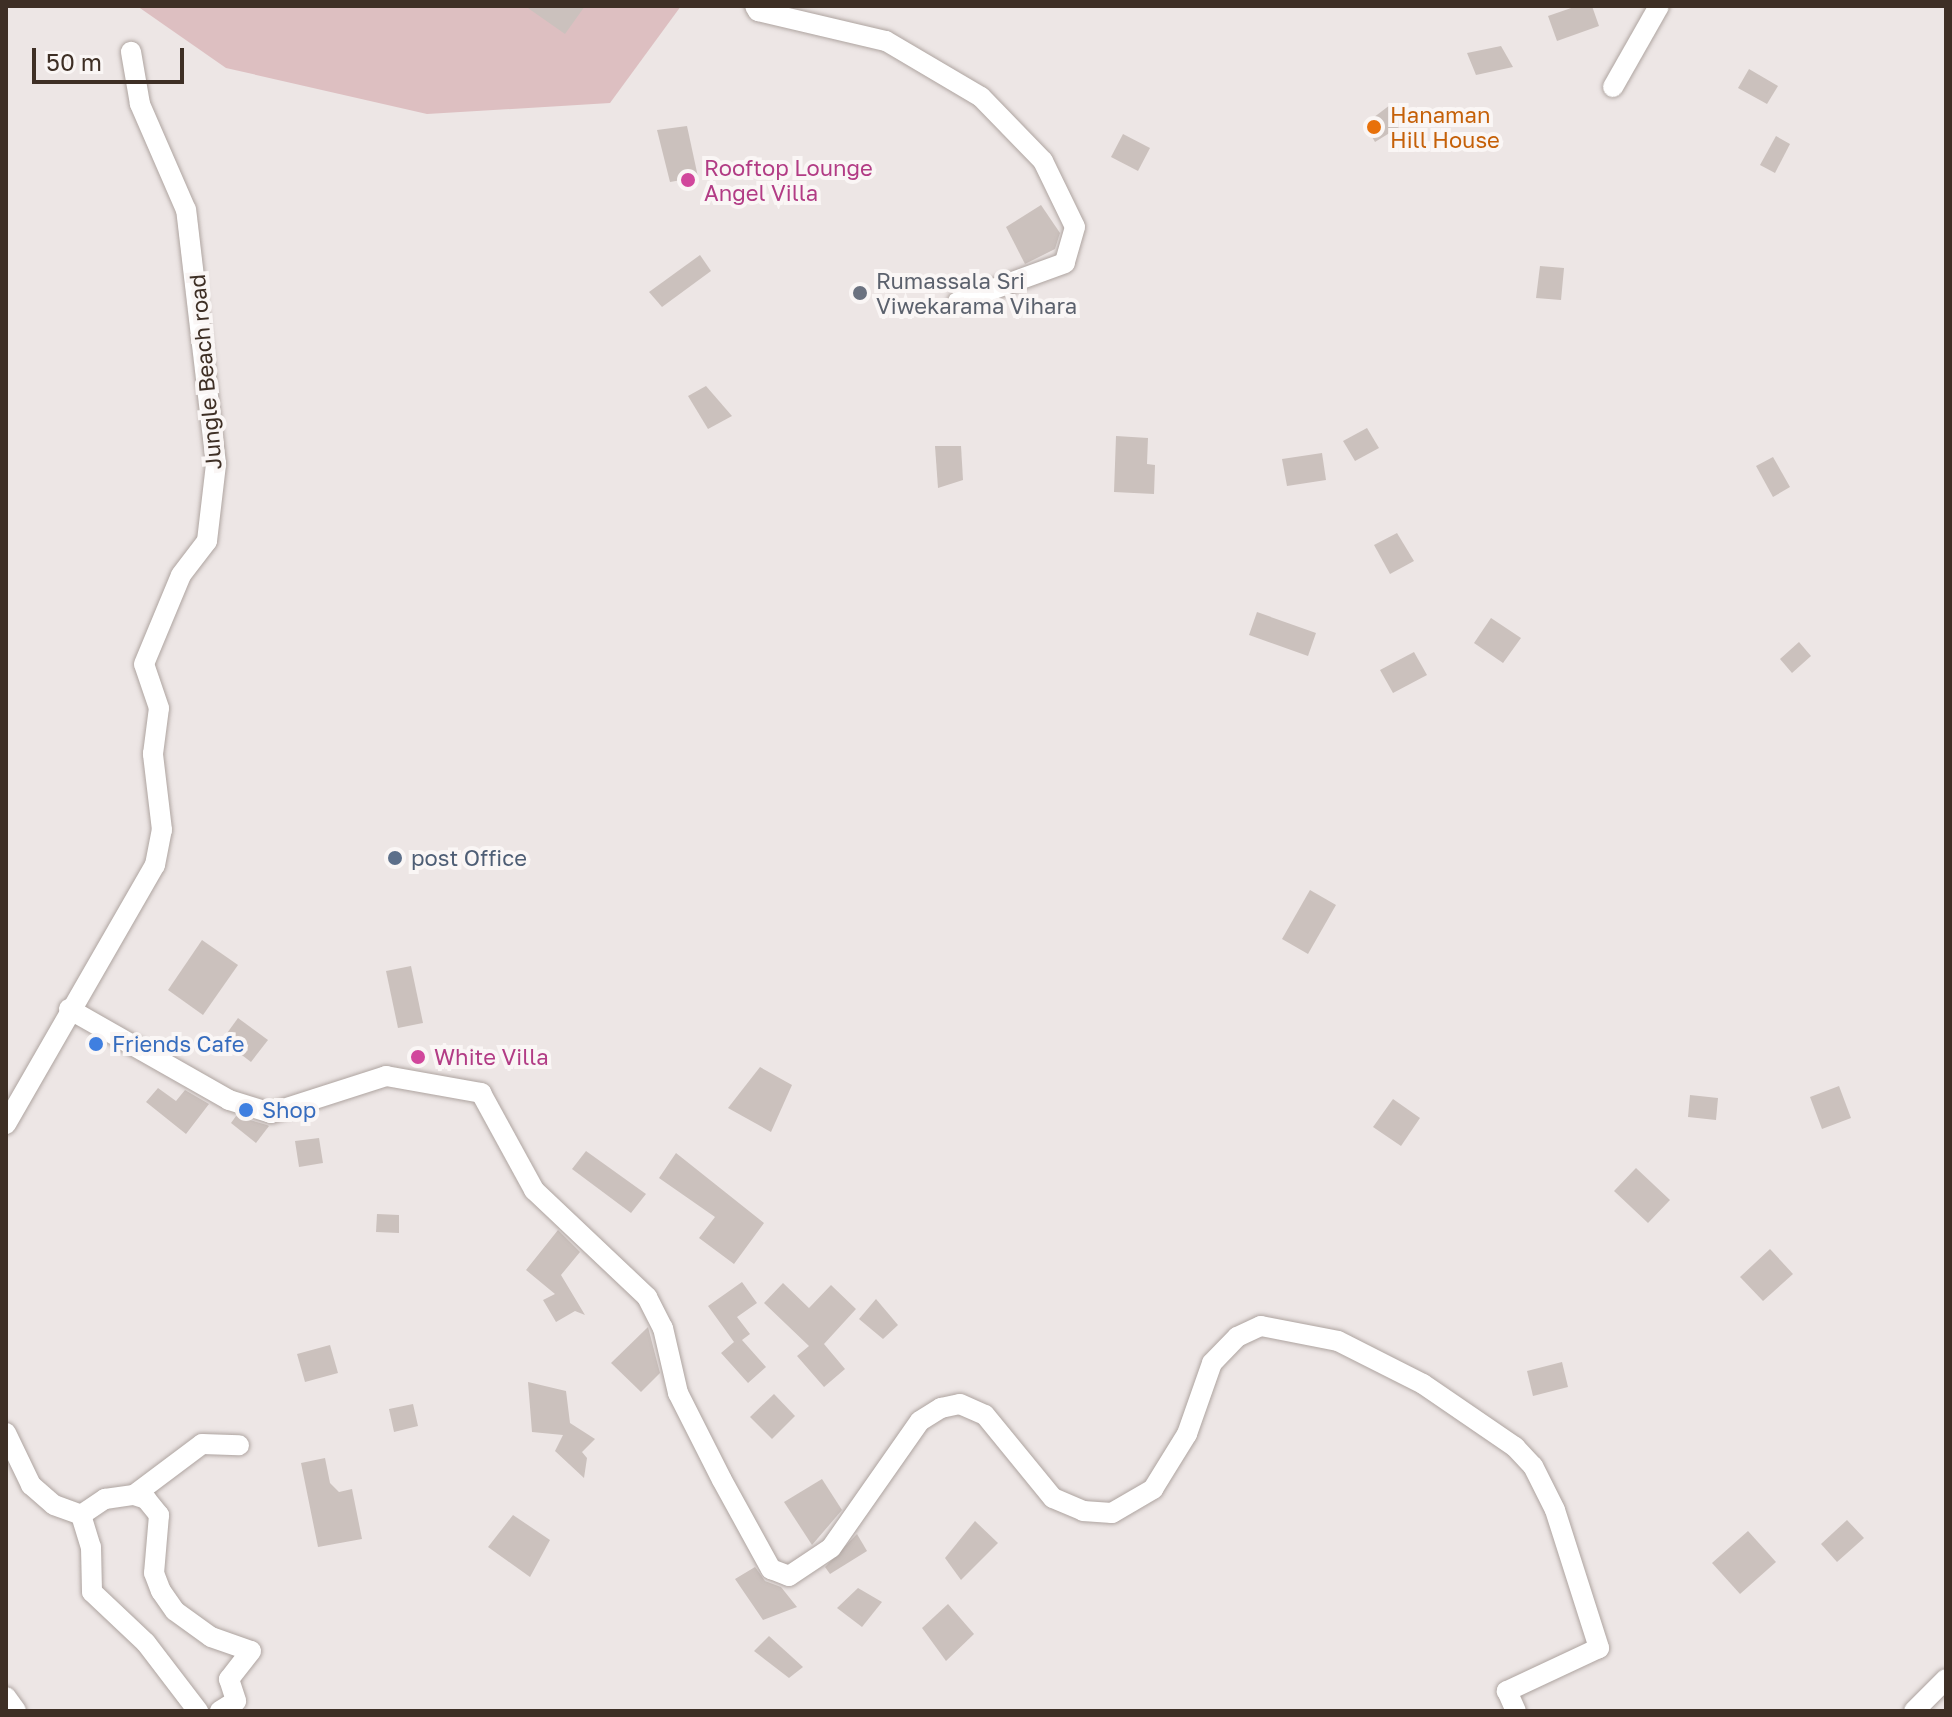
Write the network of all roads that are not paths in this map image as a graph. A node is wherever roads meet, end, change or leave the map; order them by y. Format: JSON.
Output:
{"nodes":[{"id":1,"x":755,"y":6,"type":"edge"},
{"id":2,"x":1659,"y":6,"type":"edge"},
{"id":3,"x":131,"y":52,"type":"dead end"},
{"id":4,"x":1613,"y":87,"type":"dead end"},
{"id":5,"x":958,"y":302,"type":"dead end"},
{"id":6,"x":69,"y":1009,"type":"junction"},
{"id":7,"x":6,"y":1124,"type":"edge"},
{"id":8,"x":6,"y":1433,"type":"edge"},
{"id":9,"x":239,"y":1445,"type":"dead end"},
{"id":10,"x":134,"y":1495,"type":"junction"},
{"id":11,"x":81,"y":1515,"type":"junction"},
{"id":12,"x":1946,"y":1679,"type":"edge"},
{"id":13,"x":6,"y":1697,"type":"edge"},
{"id":14,"x":16,"y":1711,"type":"edge"},
{"id":15,"x":198,"y":1711,"type":"edge"},
{"id":16,"x":220,"y":1711,"type":"edge"},
{"id":17,"x":1516,"y":1711,"type":"edge"},
{"id":18,"x":1914,"y":1711,"type":"edge"}],
"edges":[{"from":1,"to":5,"type":"street"},
{"from":2,"to":4,"type":"street"},
{"from":3,"to":6,"type":"street","name":"Jungle Beach road"},
{"from":6,"to":7,"type":"street","name":"Jungle Beach road"},
{"from":6,"to":17,"type":"street"},
{"from":8,"to":11,"type":"street"},
{"from":9,"to":10,"type":"street"},
{"from":10,"to":11,"type":"street"},
{"from":10,"to":16,"type":"street"},
{"from":11,"to":15,"type":"street"},
{"from":12,"to":18,"type":"street"},
{"from":13,"to":14,"type":"street"}]}
